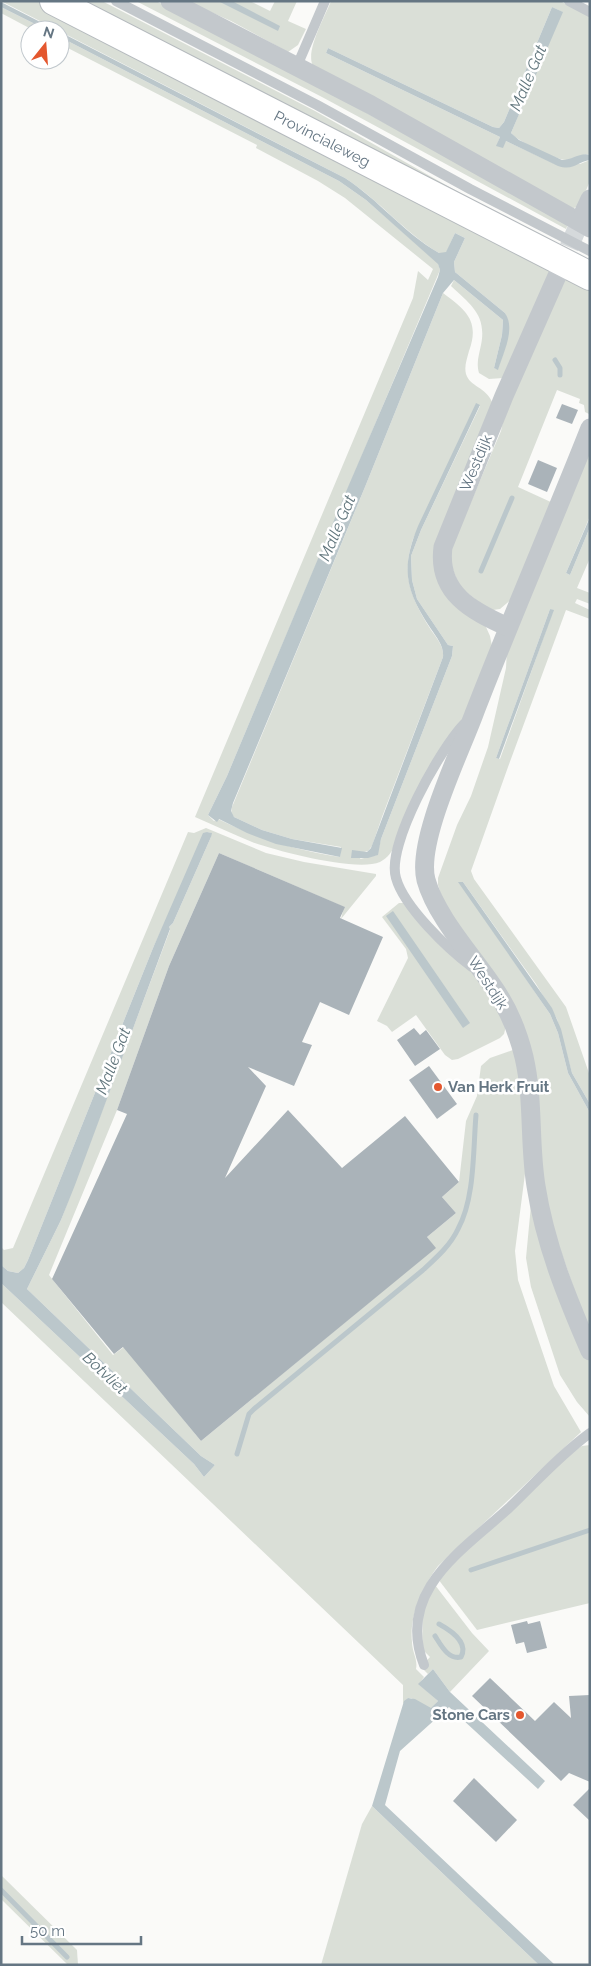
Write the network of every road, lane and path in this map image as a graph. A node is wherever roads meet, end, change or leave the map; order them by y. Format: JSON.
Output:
{"nodes":[{"id":1,"x":54,"y":1,"type":"edge"},
{"id":2,"x":116,"y":1,"type":"edge"},
{"id":3,"x":170,"y":1,"type":"edge"},
{"id":4,"x":325,"y":1,"type":"edge"},
{"id":5,"x":569,"y":1,"type":"edge"},
{"id":6,"x":590,"y":12,"type":"edge"},
{"id":7,"x":297,"y":66,"type":"junction"},
{"id":8,"x":588,"y":213,"type":"edge"},
{"id":9,"x":590,"y":251,"type":"edge"},
{"id":10,"x":557,"y":276,"type":"tunnel mouth"},
{"id":11,"x":590,"y":276,"type":"edge"},
{"id":12,"x":589,"y":431,"type":"edge"},
{"id":13,"x":508,"y":627,"type":"junction"},
{"id":14,"x":474,"y":714,"type":"junction"},
{"id":15,"x":487,"y":978,"type":"junction"},
{"id":16,"x":590,"y":1352,"type":"edge"},
{"id":17,"x":590,"y":1433,"type":"edge"},
{"id":18,"x":424,"y":1664,"type":"dead end"}],
"edges":[{"from":1,"to":11,"type":"main road","name":"Provincialeweg"},
{"from":2,"to":9,"type":"lane","name":"Provincialeweg"},
{"from":3,"to":7,"type":"street"},
{"from":4,"to":7,"type":"lane"},
{"from":5,"to":6,"type":"lane"},
{"from":7,"to":8,"type":"street"},
{"from":10,"to":13,"type":"street","name":"Westdijk"},
{"from":12,"to":13,"type":"street","name":"Westdijk"},
{"from":13,"to":14,"type":"street","name":"Westdijk"},
{"from":14,"to":15,"type":"street","name":"Westdijk"},
{"from":14,"to":15,"type":"lane"},
{"from":15,"to":16,"type":"street","name":"Westdijk"},
{"from":17,"to":18,"type":"lane"}]}
